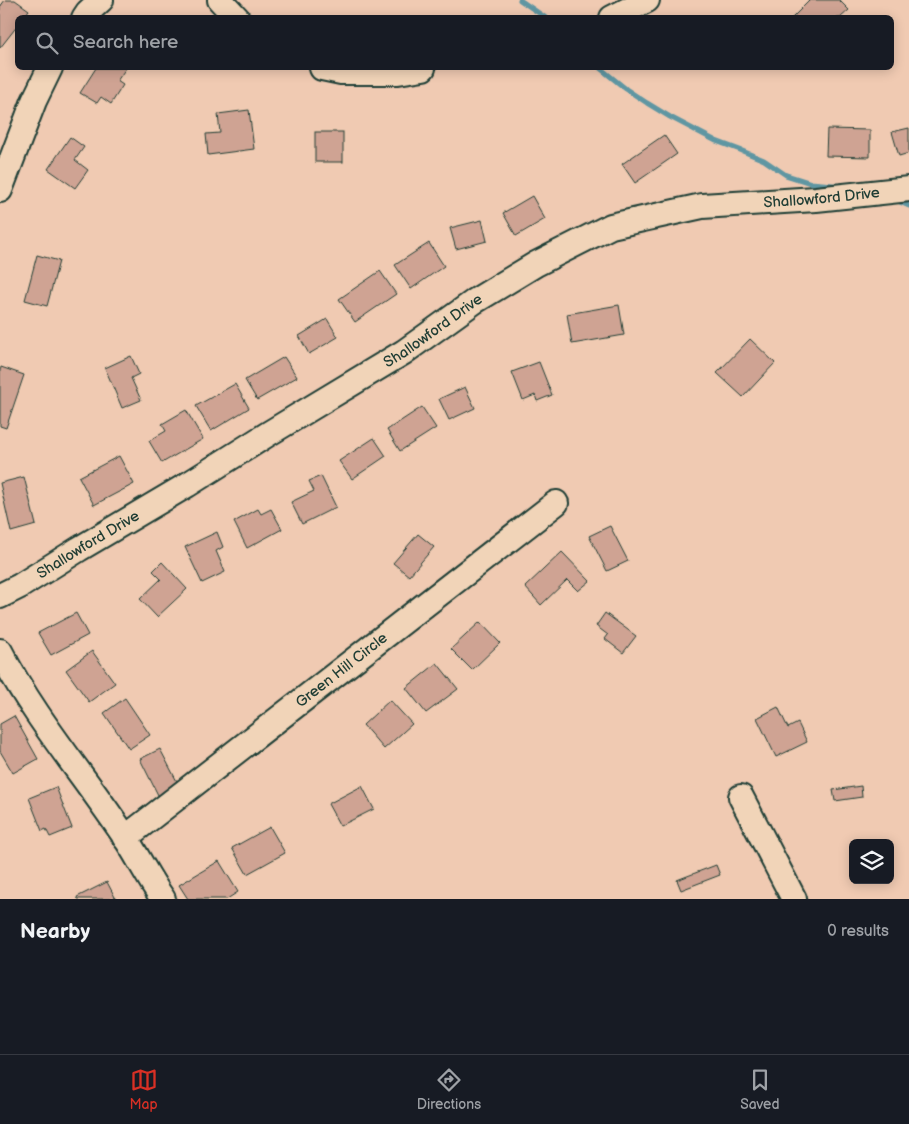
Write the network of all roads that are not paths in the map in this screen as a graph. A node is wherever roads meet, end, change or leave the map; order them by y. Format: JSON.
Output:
{"nodes":[{"id":1,"x":101,"y":0,"type":"edge"},
{"id":2,"x":220,"y":0,"type":"edge"},
{"id":3,"x":648,"y":0,"type":"edge"},
{"id":4,"x":86,"y":15,"type":"edge"},
{"id":5,"x":234,"y":15,"type":"edge"},
{"id":6,"x":618,"y":15,"type":"edge"},
{"id":7,"x":49,"y":70,"type":"edge"},
{"id":8,"x":332,"y":70,"type":"edge"},
{"id":9,"x":410,"y":70,"type":"edge"},
{"id":10,"x":909,"y":189,"type":"edge"},
{"id":11,"x":0,"y":190,"type":"edge"},
{"id":12,"x":556,"y":502,"type":"dead end"},
{"id":13,"x":0,"y":596,"type":"edge"},
{"id":14,"x":0,"y":651,"type":"edge"},
{"id":15,"x":741,"y":797,"type":"dead end"},
{"id":16,"x":125,"y":838,"type":"junction"},
{"id":17,"x":163,"y":899,"type":"edge"},
{"id":18,"x":794,"y":899,"type":"edge"}],
"edges":[{"from":1,"to":4,"type":"street"},
{"from":2,"to":5,"type":"street"},
{"from":3,"to":6,"type":"street"},
{"from":7,"to":11,"type":"street"},
{"from":8,"to":9,"type":"street"},
{"from":10,"to":13,"type":"street","name":"Shallowford Drive"},
{"from":12,"to":16,"type":"street","name":"Green Hill Circle"},
{"from":14,"to":16,"type":"street"},
{"from":15,"to":18,"type":"street"},
{"from":16,"to":17,"type":"street"}]}
